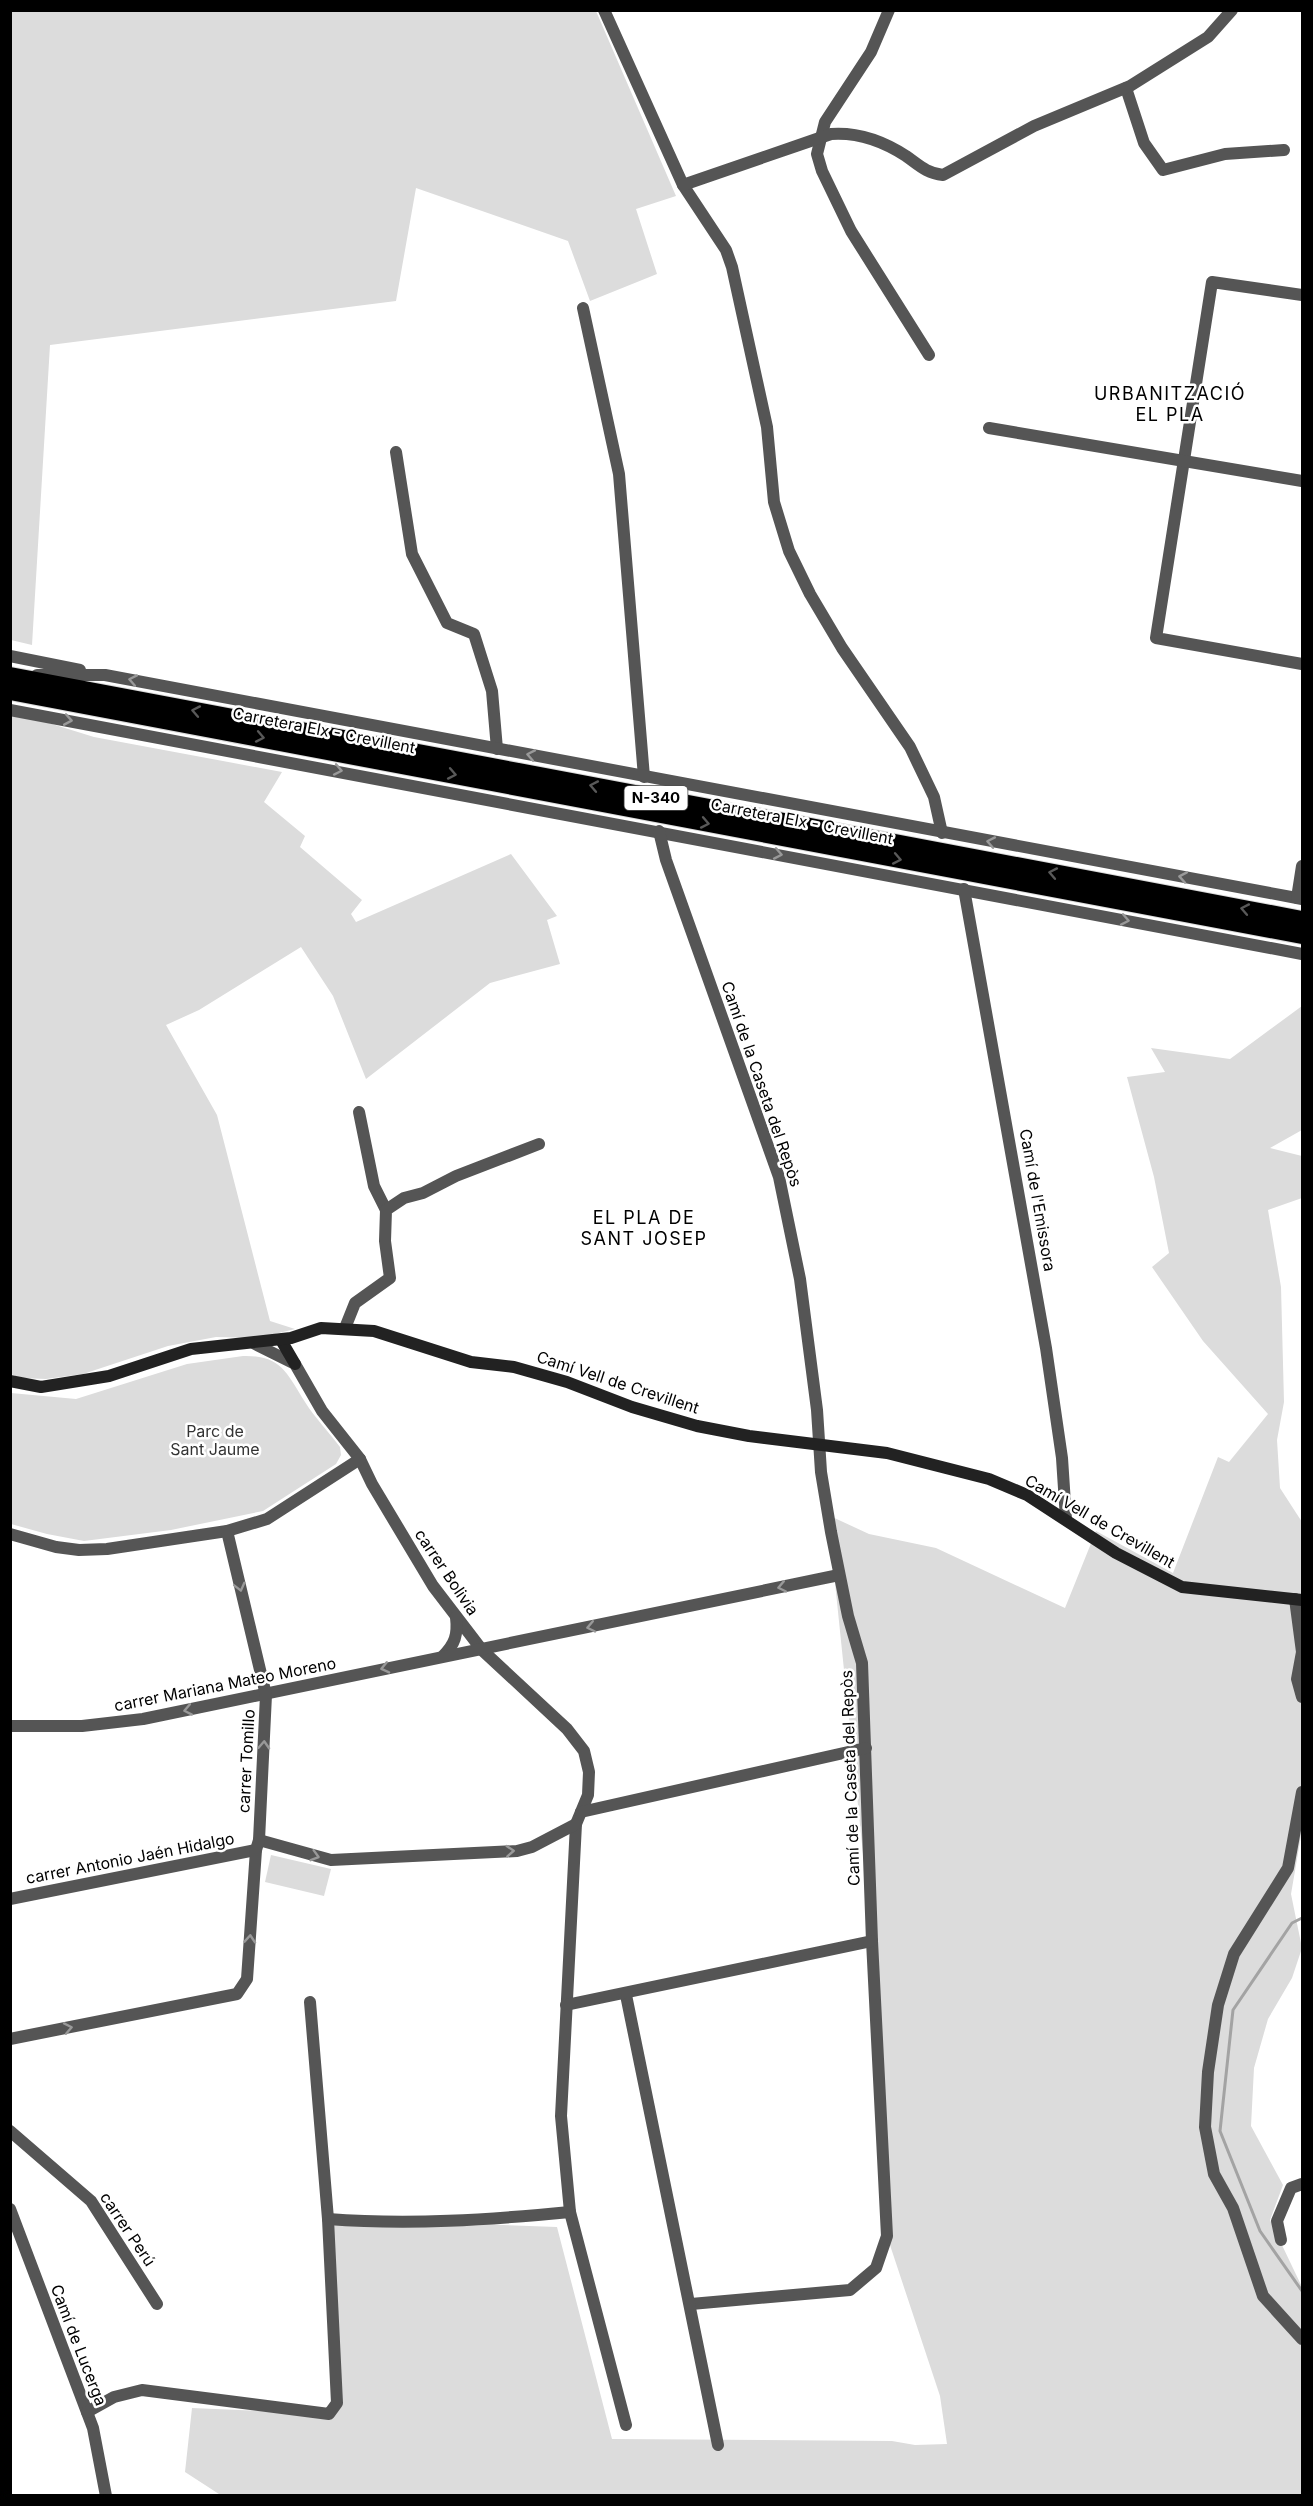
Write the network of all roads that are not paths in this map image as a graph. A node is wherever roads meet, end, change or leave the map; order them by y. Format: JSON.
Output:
{"nodes":[{"id":1,"x":604,"y":10,"type":"edge"},
{"id":2,"x":889,"y":10,"type":"edge"},
{"id":3,"x":1232,"y":10,"type":"edge"},
{"id":4,"x":1126,"y":88,"type":"junction"},
{"id":5,"x":819,"y":139,"type":"junction"},
{"id":6,"x":1284,"y":150,"type":"dead end"},
{"id":7,"x":683,"y":185,"type":"junction"},
{"id":8,"x":1302,"y":295,"type":"edge"},
{"id":9,"x":583,"y":309,"type":"dead end"},
{"id":10,"x":929,"y":355,"type":"dead end"},
{"id":11,"x":989,"y":428,"type":"dead end"},
{"id":12,"x":396,"y":452,"type":"dead end"},
{"id":13,"x":1186,"y":460,"type":"junction"},
{"id":14,"x":1302,"y":481,"type":"edge"},
{"id":15,"x":10,"y":656,"type":"edge"},
{"id":16,"x":1302,"y":664,"type":"edge"},
{"id":17,"x":10,"y":675,"type":"edge"},
{"id":18,"x":105,"y":675,"type":"junction"},
{"id":19,"x":10,"y":691,"type":"edge"},
{"id":20,"x":79,"y":704,"type":"junction"},
{"id":21,"x":10,"y":710,"type":"edge"},
{"id":22,"x":178,"y":740,"type":"junction"},
{"id":23,"x":497,"y":749,"type":"junction"},
{"id":24,"x":644,"y":777,"type":"junction"},
{"id":25,"x":659,"y":831,"type":"junction"},
{"id":26,"x":942,"y":833,"type":"junction"},
{"id":27,"x":1302,"y":866,"type":"edge"},
{"id":28,"x":964,"y":890,"type":"junction"},
{"id":29,"x":1300,"y":899,"type":"edge"},
{"id":30,"x":1302,"y":920,"type":"edge"},
{"id":31,"x":1302,"y":935,"type":"edge"},
{"id":32,"x":1302,"y":954,"type":"edge"},
{"id":33,"x":359,"y":1112,"type":"dead end"},
{"id":34,"x":539,"y":1144,"type":"dead end"},
{"id":35,"x":386,"y":1210,"type":"junction"},
{"id":36,"x":345,"y":1328,"type":"junction"},
{"id":37,"x":281,"y":1340,"type":"junction"},
{"id":38,"x":255,"y":1344,"type":"junction"},
{"id":39,"x":295,"y":1364,"type":"junction"},
{"id":40,"x":12,"y":1382,"type":"edge"},
{"id":41,"x":819,"y":1445,"type":"junction"},
{"id":42,"x":360,"y":1459,"type":"junction"},
{"id":43,"x":1066,"y":1519,"type":"junction"},
{"id":44,"x":227,"y":1530,"type":"junction"},
{"id":45,"x":10,"y":1534,"type":"edge"},
{"id":46,"x":839,"y":1575,"type":"junction"},
{"id":47,"x":1299,"y":1600,"type":"edge"},
{"id":48,"x":456,"y":1617,"type":"junction"},
{"id":49,"x":482,"y":1650,"type":"junction"},
{"id":50,"x":443,"y":1656,"type":"junction"},
{"id":51,"x":266,"y":1695,"type":"junction"},
{"id":52,"x":1302,"y":1697,"type":"edge"},
{"id":53,"x":10,"y":1726,"type":"edge"},
{"id":54,"x":866,"y":1748,"type":"junction"},
{"id":55,"x":1302,"y":1792,"type":"edge"},
{"id":56,"x":581,"y":1812,"type":"junction"},
{"id":57,"x":576,"y":1824,"type":"junction"},
{"id":58,"x":257,"y":1845,"type":"junction"},
{"id":59,"x":10,"y":1899,"type":"edge"},
{"id":60,"x":872,"y":1941,"type":"junction"},
{"id":61,"x":626,"y":1995,"type":"junction"},
{"id":62,"x":310,"y":2002,"type":"dead end"},
{"id":63,"x":566,"y":2006,"type":"junction"},
{"id":64,"x":10,"y":2039,"type":"edge"},
{"id":65,"x":10,"y":2131,"type":"edge"},
{"id":66,"x":1302,"y":2184,"type":"edge"},
{"id":67,"x":10,"y":2209,"type":"edge"},
{"id":68,"x":570,"y":2212,"type":"junction"},
{"id":69,"x":328,"y":2219,"type":"junction"},
{"id":70,"x":1281,"y":2240,"type":"dead end"},
{"id":71,"x":157,"y":2304,"type":"dead end"},
{"id":72,"x":691,"y":2304,"type":"junction"},
{"id":73,"x":1302,"y":2339,"type":"edge"},
{"id":74,"x":87,"y":2412,"type":"junction"},
{"id":75,"x":626,"y":2424,"type":"dead end"},
{"id":76,"x":718,"y":2445,"type":"dead end"},
{"id":77,"x":106,"y":2496,"type":"edge"}],
"edges":[{"from":1,"to":7,"type":"street"},
{"from":2,"to":5,"type":"street"},
{"from":3,"to":4,"type":"street"},
{"from":4,"to":5,"type":"street"},
{"from":4,"to":6,"type":"street"},
{"from":5,"to":7,"type":"street"},
{"from":5,"to":10,"type":"street"},
{"from":7,"to":26,"type":"street"},
{"from":8,"to":13,"type":"street"},
{"from":9,"to":24,"type":"street"},
{"from":11,"to":13,"type":"street"},
{"from":12,"to":23,"type":"street"},
{"from":13,"to":14,"type":"street"},
{"from":13,"to":16,"type":"street"},
{"from":15,"to":18,"type":"street"},
{"from":17,"to":18,"type":"street"},
{"from":30,"to":17,"type":"highway","name":"Carretera Elx - Crevillent","number":"N-340","one_way":true},
{"from":23,"to":18,"type":"street","one_way":true},
{"from":19,"to":20,"type":"highway","name":"Carretera Elx - Crevillent","number":"N-340"},
{"from":20,"to":22,"type":"street"},
{"from":20,"to":31,"type":"highway","name":"Carretera Elx - Crevillent","number":"N-340","one_way":true},
{"from":21,"to":22,"type":"street","one_way":true},
{"from":22,"to":25,"type":"street","one_way":true},
{"from":24,"to":23,"type":"street","one_way":true},
{"from":24,"to":26,"type":"street"},
{"from":25,"to":28,"type":"street","one_way":true},
{"from":25,"to":41,"type":"street","name":"Camí de la Caseta del Repòs"},
{"from":29,"to":26,"type":"street","one_way":true},
{"from":27,"to":29,"type":"street"},
{"from":28,"to":32,"type":"street","one_way":true},
{"from":28,"to":43,"type":"street","name":"Camí de l'Emissora"},
{"from":33,"to":35,"type":"street"},
{"from":34,"to":35,"type":"street"},
{"from":35,"to":36,"type":"street"},
{"from":36,"to":37,"type":"street","name":"Camí Vell de Crevillent"},
{"from":36,"to":41,"type":"street","name":"Camí Vell de Crevillent"},
{"from":37,"to":38,"type":"street","name":"Camí Vell de Crevillent"},
{"from":37,"to":39,"type":"street"},
{"from":38,"to":39,"type":"street"},
{"from":38,"to":40,"type":"street","name":"Camí Vell de Crevillent"},
{"from":39,"to":42,"type":"street","name":"carrer Bolivia"},
{"from":41,"to":43,"type":"street","name":"Camí Vell de Crevillent"},
{"from":41,"to":46,"type":"street","name":"Camí de la Caseta del Repòs"},
{"from":42,"to":44,"type":"street"},
{"from":42,"to":48,"type":"street","name":"carrer Bolivia"},
{"from":43,"to":47,"type":"street","name":"Camí Vell de Crevillent"},
{"from":44,"to":45,"type":"street"},
{"from":44,"to":51,"type":"street","name":"carrer Tomillo","one_way":true},
{"from":46,"to":49,"type":"street","name":"carrer Mariana Mateo Moreno","one_way":true},
{"from":46,"to":54,"type":"street","name":"Camí de la Caseta del Repòs"},
{"from":47,"to":52,"type":"street"},
{"from":48,"to":49,"type":"street","name":"carrer Bolivia"},
{"from":48,"to":50,"type":"street"},
{"from":49,"to":50,"type":"street","name":"carrer Mariana Mateo Moreno"},
{"from":49,"to":56,"type":"street","name":"carrer Bolivia"},
{"from":50,"to":51,"type":"street","name":"carrer Mariana Mateo Moreno","one_way":true},
{"from":51,"to":53,"type":"street","name":"carrer Mariana Mateo Moreno","one_way":true},
{"from":58,"to":51,"type":"street","name":"carrer Tomillo","one_way":true},
{"from":54,"to":56,"type":"street"},
{"from":54,"to":60,"type":"street","name":"Camí de la Caseta del Repòs"},
{"from":55,"to":73,"type":"street"},
{"from":56,"to":57,"type":"street","name":"carrer Bolivia"},
{"from":58,"to":57,"type":"street","one_way":true},
{"from":57,"to":63,"type":"street","name":"carrer Bolivia"},
{"from":58,"to":59,"type":"street","name":"carrer Antonio Jaén Hidalgo"},
{"from":64,"to":58,"type":"street","name":"carrer Tomillo","one_way":true},
{"from":60,"to":61,"type":"street"},
{"from":60,"to":72,"type":"street","name":"Camí de la Caseta del Repòs"},
{"from":61,"to":63,"type":"street"},
{"from":61,"to":72,"type":"street"},
{"from":62,"to":69,"type":"street"},
{"from":63,"to":68,"type":"street","name":"carrer Bolivia"},
{"from":65,"to":71,"type":"street","name":"carrer Perú"},
{"from":66,"to":70,"type":"street"},
{"from":67,"to":74,"type":"street","name":"Camí de Lucerga"},
{"from":68,"to":69,"type":"street"},
{"from":68,"to":75,"type":"street","name":"carrer Bolivia"},
{"from":69,"to":74,"type":"street"},
{"from":72,"to":76,"type":"street"},
{"from":74,"to":77,"type":"street","name":"Camí de Lucerga"}]}
